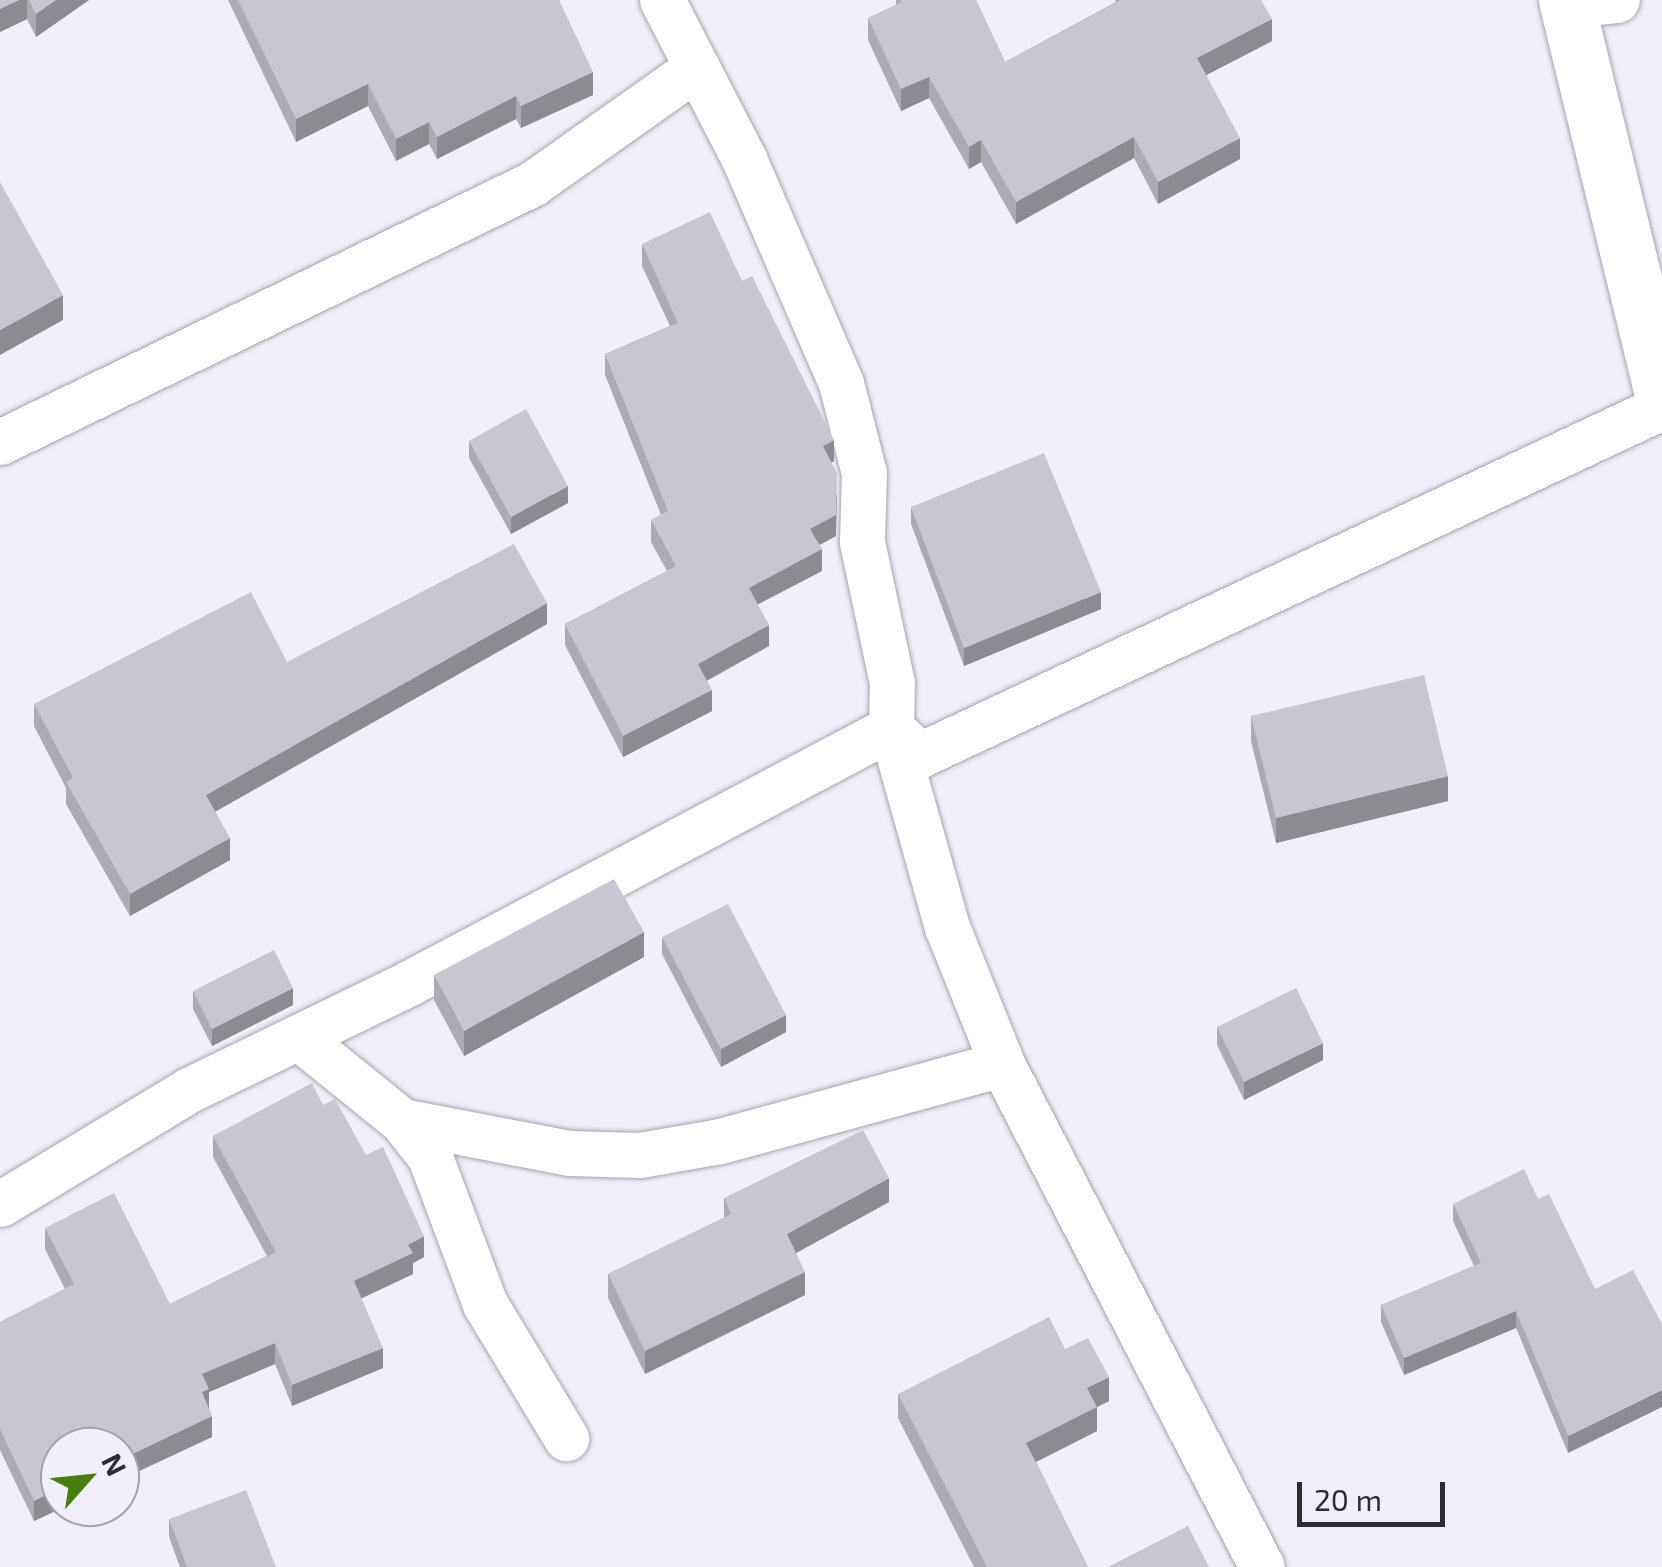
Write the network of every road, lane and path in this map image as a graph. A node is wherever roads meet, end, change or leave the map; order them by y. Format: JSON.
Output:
{"nodes":[{"id":1,"x":662,"y":0,"type":"edge"},
{"id":2,"x":1583,"y":2,"type":"edge"},
{"id":3,"x":696,"y":67,"type":"junction"},
{"id":4,"x":1662,"y":396,"type":"edge"},
{"id":5,"x":1662,"y":408,"type":"edge"},
{"id":6,"x":0,"y":442,"type":"edge"},
{"id":7,"x":891,"y":728,"type":"junction"},
{"id":8,"x":298,"y":1037,"type":"junction"},
{"id":9,"x":1002,"y":1064,"type":"junction"},
{"id":10,"x":402,"y":1121,"type":"junction"},
{"id":11,"x":0,"y":1204,"type":"edge"},
{"id":12,"x":566,"y":1438,"type":"dead end"},
{"id":13,"x":1262,"y":1567,"type":"edge"}],
"edges":[{"from":1,"to":3,"type":"street"},
{"from":2,"to":4,"type":"main road"},
{"from":3,"to":6,"type":"street"},
{"from":3,"to":7,"type":"street"},
{"from":5,"to":7,"type":"street"},
{"from":7,"to":8,"type":"street"},
{"from":7,"to":9,"type":"street"},
{"from":8,"to":10,"type":"street"},
{"from":8,"to":11,"type":"street"},
{"from":9,"to":10,"type":"street"},
{"from":9,"to":13,"type":"street"},
{"from":10,"to":12,"type":"street"}]}
